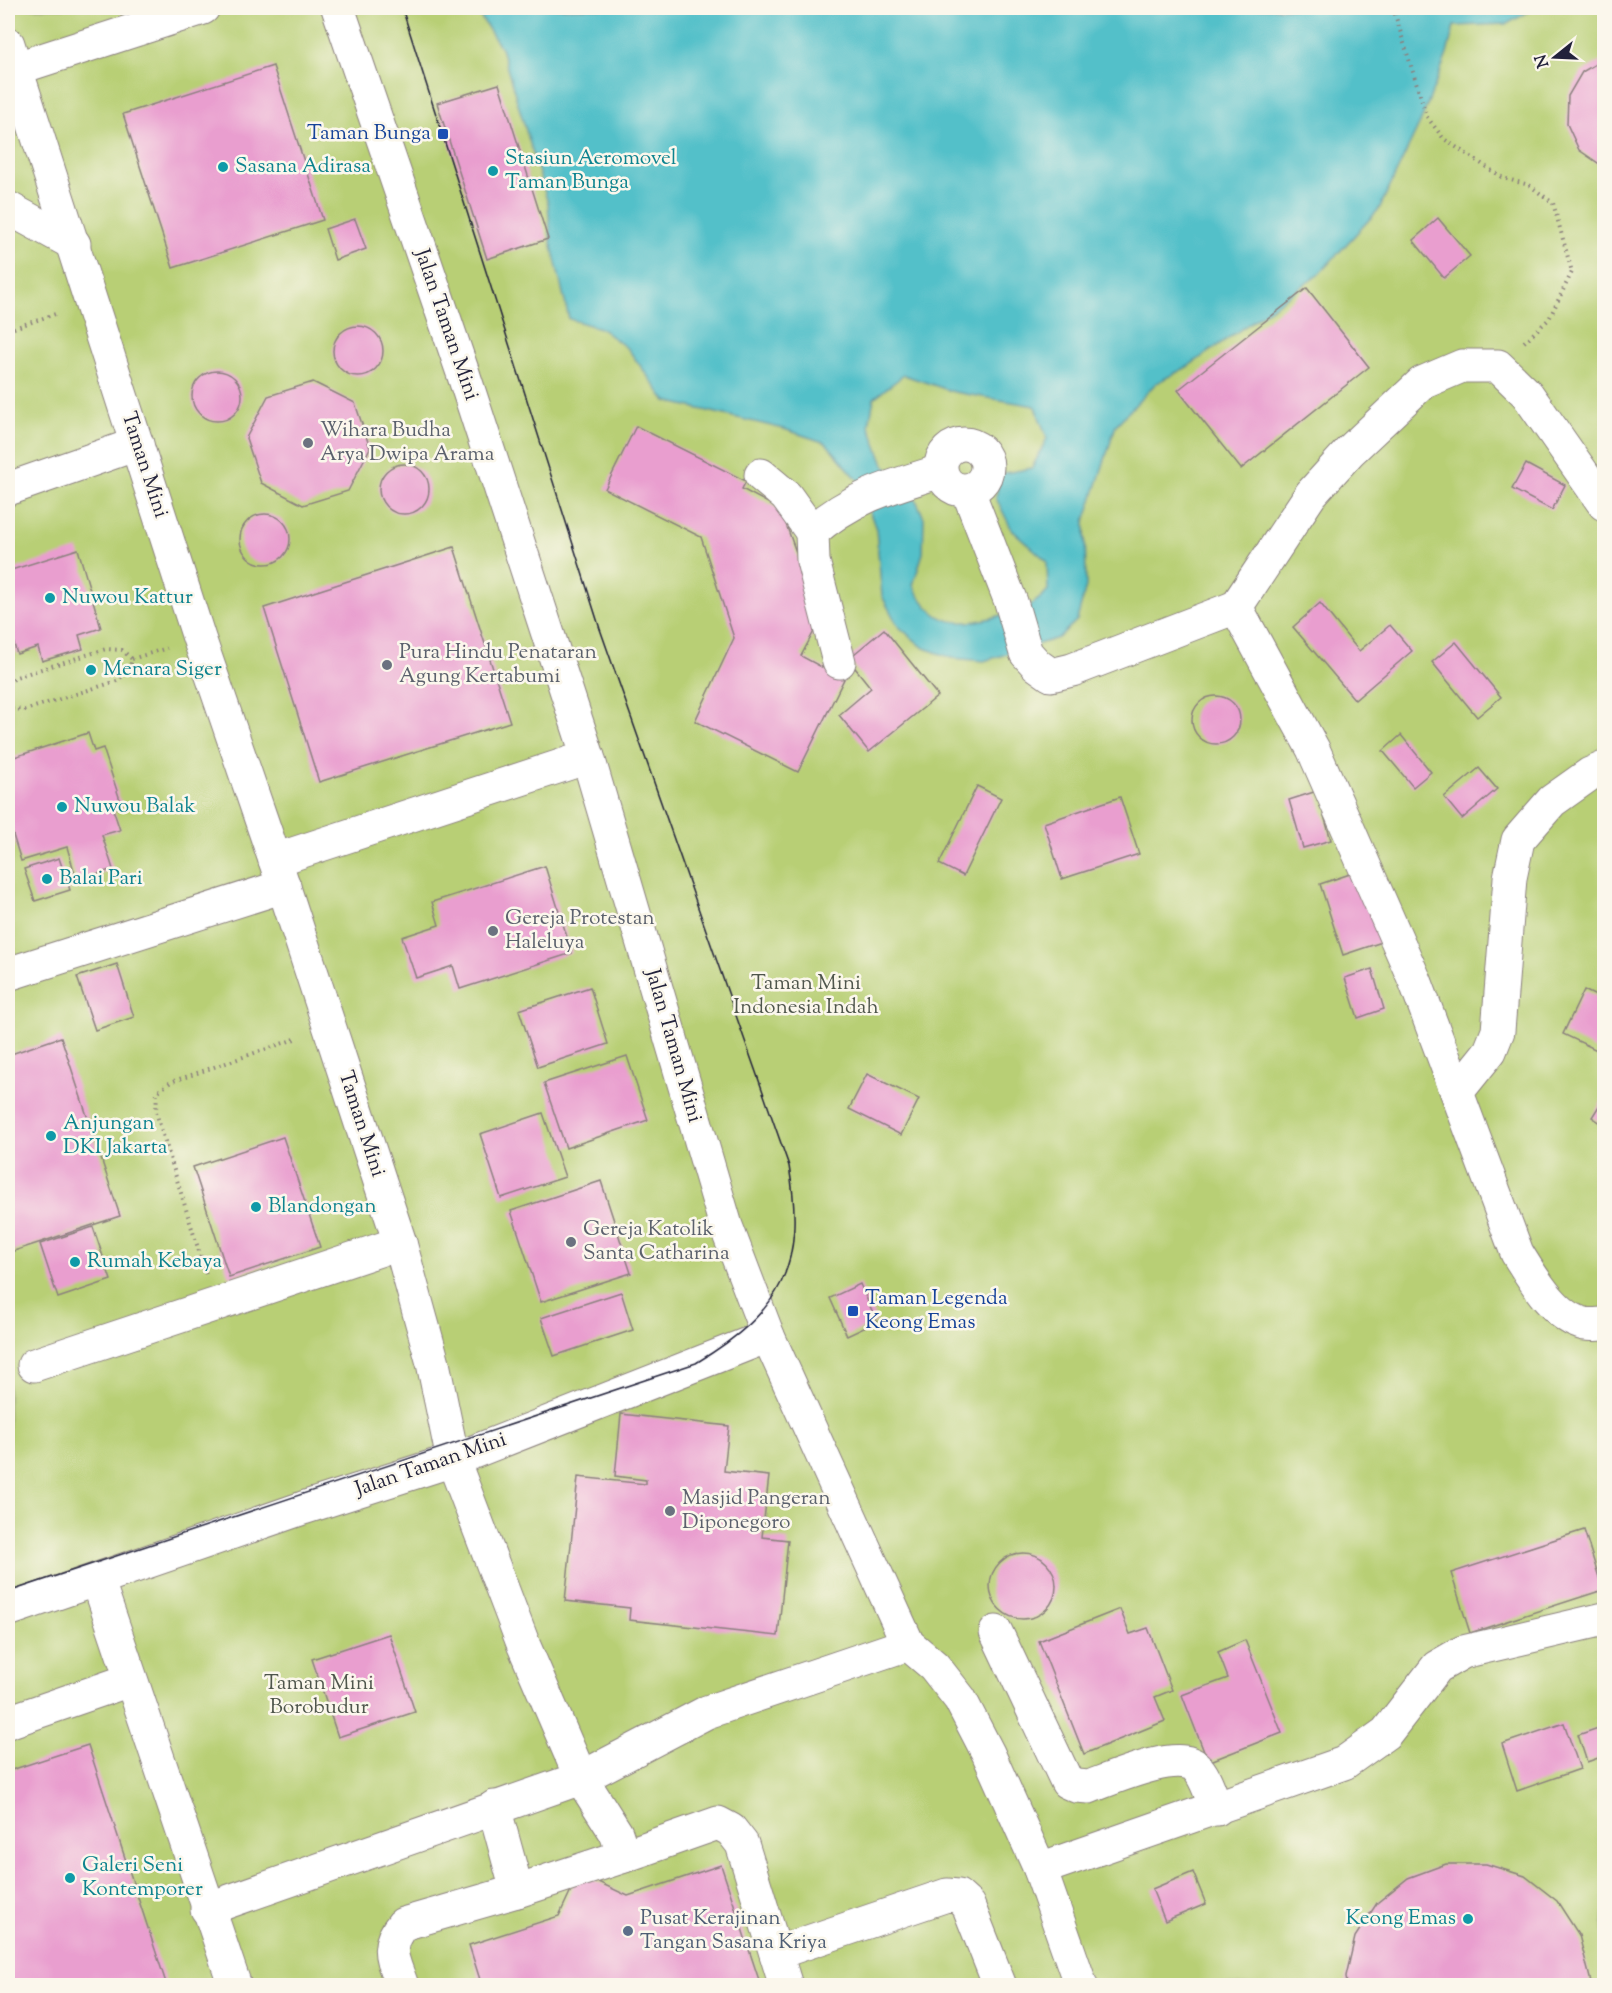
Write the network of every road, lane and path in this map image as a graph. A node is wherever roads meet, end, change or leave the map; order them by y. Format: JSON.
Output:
{"nodes":[{"id":1,"x":203,"y":8,"type":"edge"},
{"id":2,"x":338,"y":8,"type":"edge"},
{"id":3,"x":1393,"y":8,"type":"edge"},
{"id":4,"x":10,"y":61,"type":"edge"},
{"id":5,"x":8,"y":208,"type":"edge"},
{"id":6,"x":74,"y":244,"type":"junction"},
{"id":7,"x":92,"y":301,"type":"junction"},
{"id":8,"x":8,"y":330,"type":"edge"},
{"id":9,"x":1498,"y":366,"type":"junction"},
{"id":10,"x":137,"y":444,"type":"junction"},
{"id":11,"x":761,"y":475,"type":"dead end"},
{"id":12,"x":8,"y":489,"type":"edge"},
{"id":13,"x":1605,"y":504,"type":"edge"},
{"id":14,"x":812,"y":532,"type":"junction"},
{"id":15,"x":1236,"y":607,"type":"junction"},
{"id":16,"x":838,"y":662,"type":"dead end"},
{"id":17,"x":8,"y":684,"type":"edge"},
{"id":18,"x":8,"y":705,"type":"edge"},
{"id":19,"x":588,"y":757,"type":"junction"},
{"id":20,"x":1605,"y":768,"type":"edge"},
{"id":21,"x":280,"y":873,"type":"junction"},
{"id":22,"x":8,"y":974,"type":"edge"},
{"id":23,"x":330,"y":1027,"type":"junction"},
{"id":24,"x":1457,"y":1092,"type":"junction"},
{"id":25,"x":400,"y":1243,"type":"junction"},
{"id":26,"x":215,"y":1303,"type":"junction"},
{"id":27,"x":1605,"y":1324,"type":"edge"},
{"id":28,"x":768,"y":1336,"type":"junction"},
{"id":29,"x":34,"y":1365,"type":"dead end"},
{"id":30,"x":453,"y":1460,"type":"junction"},
{"id":31,"x":98,"y":1581,"type":"junction"},
{"id":32,"x":8,"y":1610,"type":"edge"},
{"id":33,"x":1605,"y":1619,"type":"edge"},
{"id":34,"x":996,"y":1632,"type":"dead end"},
{"id":35,"x":908,"y":1644,"type":"junction"},
{"id":36,"x":130,"y":1680,"type":"junction"},
{"id":37,"x":8,"y":1722,"type":"edge"},
{"id":38,"x":581,"y":1778,"type":"junction"},
{"id":39,"x":494,"y":1807,"type":"junction"},
{"id":40,"x":1217,"y":1809,"type":"junction"},
{"id":41,"x":624,"y":1856,"type":"junction"},
{"id":42,"x":1040,"y":1869,"type":"junction"},
{"id":43,"x":517,"y":1891,"type":"junction"},
{"id":44,"x":207,"y":1909,"type":"junction"},
{"id":45,"x":776,"y":1953,"type":"junction"},
{"id":46,"x":1000,"y":1985,"type":"edge"},
{"id":47,"x":235,"y":1986,"type":"edge"},
{"id":48,"x":402,"y":1986,"type":"edge"},
{"id":49,"x":786,"y":1986,"type":"edge"},
{"id":50,"x":1081,"y":1986,"type":"edge"}],
"edges":[{"from":1,"to":4,"type":"lane","name":"Taman Mini"},
{"from":2,"to":19,"type":"lane","name":"Jalan Taman Mini"},
{"from":3,"to":9,"type":"path"},
{"from":4,"to":6,"type":"lane","name":"Taman Mini"},
{"from":5,"to":6,"type":"lane"},
{"from":6,"to":7,"type":"lane","name":"Taman Mini"},
{"from":7,"to":8,"type":"path"},
{"from":7,"to":10,"type":"lane","name":"Taman Mini"},
{"from":9,"to":13,"type":"lane"},
{"from":9,"to":15,"type":"lane"},
{"from":10,"to":12,"type":"lane"},
{"from":10,"to":21,"type":"lane","name":"Taman Mini"},
{"from":11,"to":14,"type":"lane"},
{"from":14,"to":15,"type":"lane"},
{"from":14,"to":16,"type":"lane"},
{"from":15,"to":24,"type":"lane"},
{"from":17,"to":18,"type":"path"},
{"from":19,"to":21,"type":"lane"},
{"from":19,"to":28,"type":"lane","name":"Jalan Taman Mini"},
{"from":20,"to":24,"type":"lane"},
{"from":21,"to":22,"type":"lane"},
{"from":21,"to":23,"type":"lane","name":"Taman Mini"},
{"from":23,"to":25,"type":"lane","name":"Taman Mini"},
{"from":23,"to":26,"type":"path"},
{"from":24,"to":27,"type":"lane"},
{"from":25,"to":26,"type":"lane"},
{"from":25,"to":30,"type":"lane","name":"Taman Mini"},
{"from":26,"to":29,"type":"lane"},
{"from":28,"to":30,"type":"lane","name":"Jalan Taman Mini"},
{"from":28,"to":35,"type":"lane"},
{"from":30,"to":31,"type":"lane","name":"Jalan Taman Mini"},
{"from":30,"to":38,"type":"lane","name":"Taman Mini"},
{"from":31,"to":32,"type":"lane","name":"Jalan Taman Mini"},
{"from":31,"to":36,"type":"lane"},
{"from":33,"to":40,"type":"lane"},
{"from":34,"to":40,"type":"lane"},
{"from":35,"to":38,"type":"lane"},
{"from":35,"to":42,"type":"lane"},
{"from":36,"to":37,"type":"lane"},
{"from":36,"to":44,"type":"lane"},
{"from":38,"to":39,"type":"lane"},
{"from":38,"to":41,"type":"lane","name":"Taman Mini"},
{"from":39,"to":43,"type":"lane"},
{"from":39,"to":44,"type":"lane"},
{"from":40,"to":42,"type":"lane"},
{"from":41,"to":43,"type":"lane"},
{"from":41,"to":45,"type":"lane"},
{"from":42,"to":50,"type":"lane"},
{"from":43,"to":48,"type":"lane"},
{"from":44,"to":47,"type":"lane"},
{"from":45,"to":46,"type":"lane"},
{"from":45,"to":49,"type":"lane"}]}
